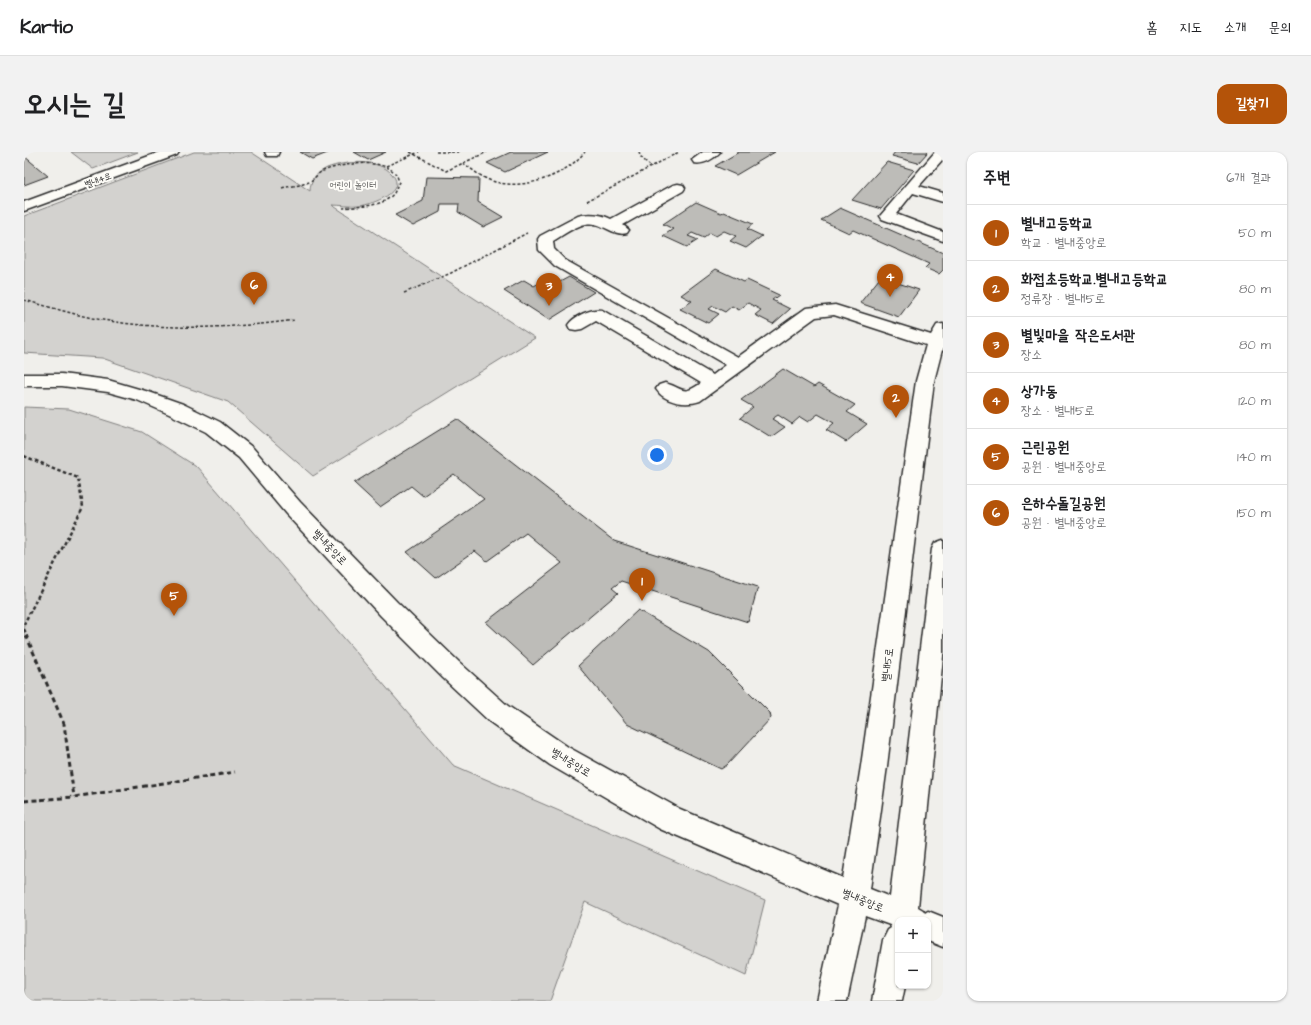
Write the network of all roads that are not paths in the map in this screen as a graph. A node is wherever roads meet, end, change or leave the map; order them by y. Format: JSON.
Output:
{"nodes":[{"id":1,"x":171,"y":152,"type":"edge"},
{"id":2,"x":713,"y":152,"type":"edge"},
{"id":3,"x":942,"y":152,"type":"edge"},
{"id":4,"x":699,"y":160,"type":"dead end"},
{"id":5,"x":678,"y":188,"type":"dead end"},
{"id":6,"x":910,"y":188,"type":"junction"},
{"id":7,"x":943,"y":198,"type":"edge"},
{"id":8,"x":24,"y":207,"type":"edge"},
{"id":9,"x":943,"y":237,"type":"edge"},
{"id":10,"x":576,"y":325,"type":"dead end"},
{"id":11,"x":940,"y":339,"type":"edge"},
{"id":12,"x":739,"y":365,"type":"junction"},
{"id":13,"x":24,"y":380,"type":"edge"},
{"id":14,"x":714,"y":383,"type":"junction"},
{"id":15,"x":665,"y":389,"type":"dead end"},
{"id":16,"x":943,"y":549,"type":"edge"},
{"id":17,"x":854,"y":897,"type":"junction"},
{"id":18,"x":895,"y":917,"type":"edge"},
{"id":19,"x":910,"y":917,"type":"edge"},
{"id":20,"x":931,"y":929,"type":"edge"},
{"id":21,"x":943,"y":932,"type":"edge"},
{"id":22,"x":901,"y":953,"type":"edge"},
{"id":23,"x":832,"y":1001,"type":"edge"},
{"id":24,"x":887,"y":1001,"type":"edge"}],
"edges":[{"from":1,"to":8,"type":"street","name":"별내4로"},
{"from":2,"to":4,"type":"street"},
{"from":3,"to":6,"type":"street"},
{"from":5,"to":12,"type":"street"},
{"from":6,"to":7,"type":"street"},
{"from":6,"to":9,"type":"street"},
{"from":10,"to":14,"type":"street"},
{"from":11,"to":12,"type":"street"},
{"from":11,"to":17,"type":"street","name":"별내5로"},
{"from":12,"to":14,"type":"street"},
{"from":13,"to":17,"type":"street","name":"별내중앙로"},
{"from":14,"to":15,"type":"street"},
{"from":16,"to":19,"type":"street"},
{"from":17,"to":18,"type":"street","name":"별내중앙로"},
{"from":17,"to":23,"type":"street","name":"별내5로"},
{"from":20,"to":21,"type":"street","name":"별내중앙로"},
{"from":22,"to":24,"type":"street"}]}
